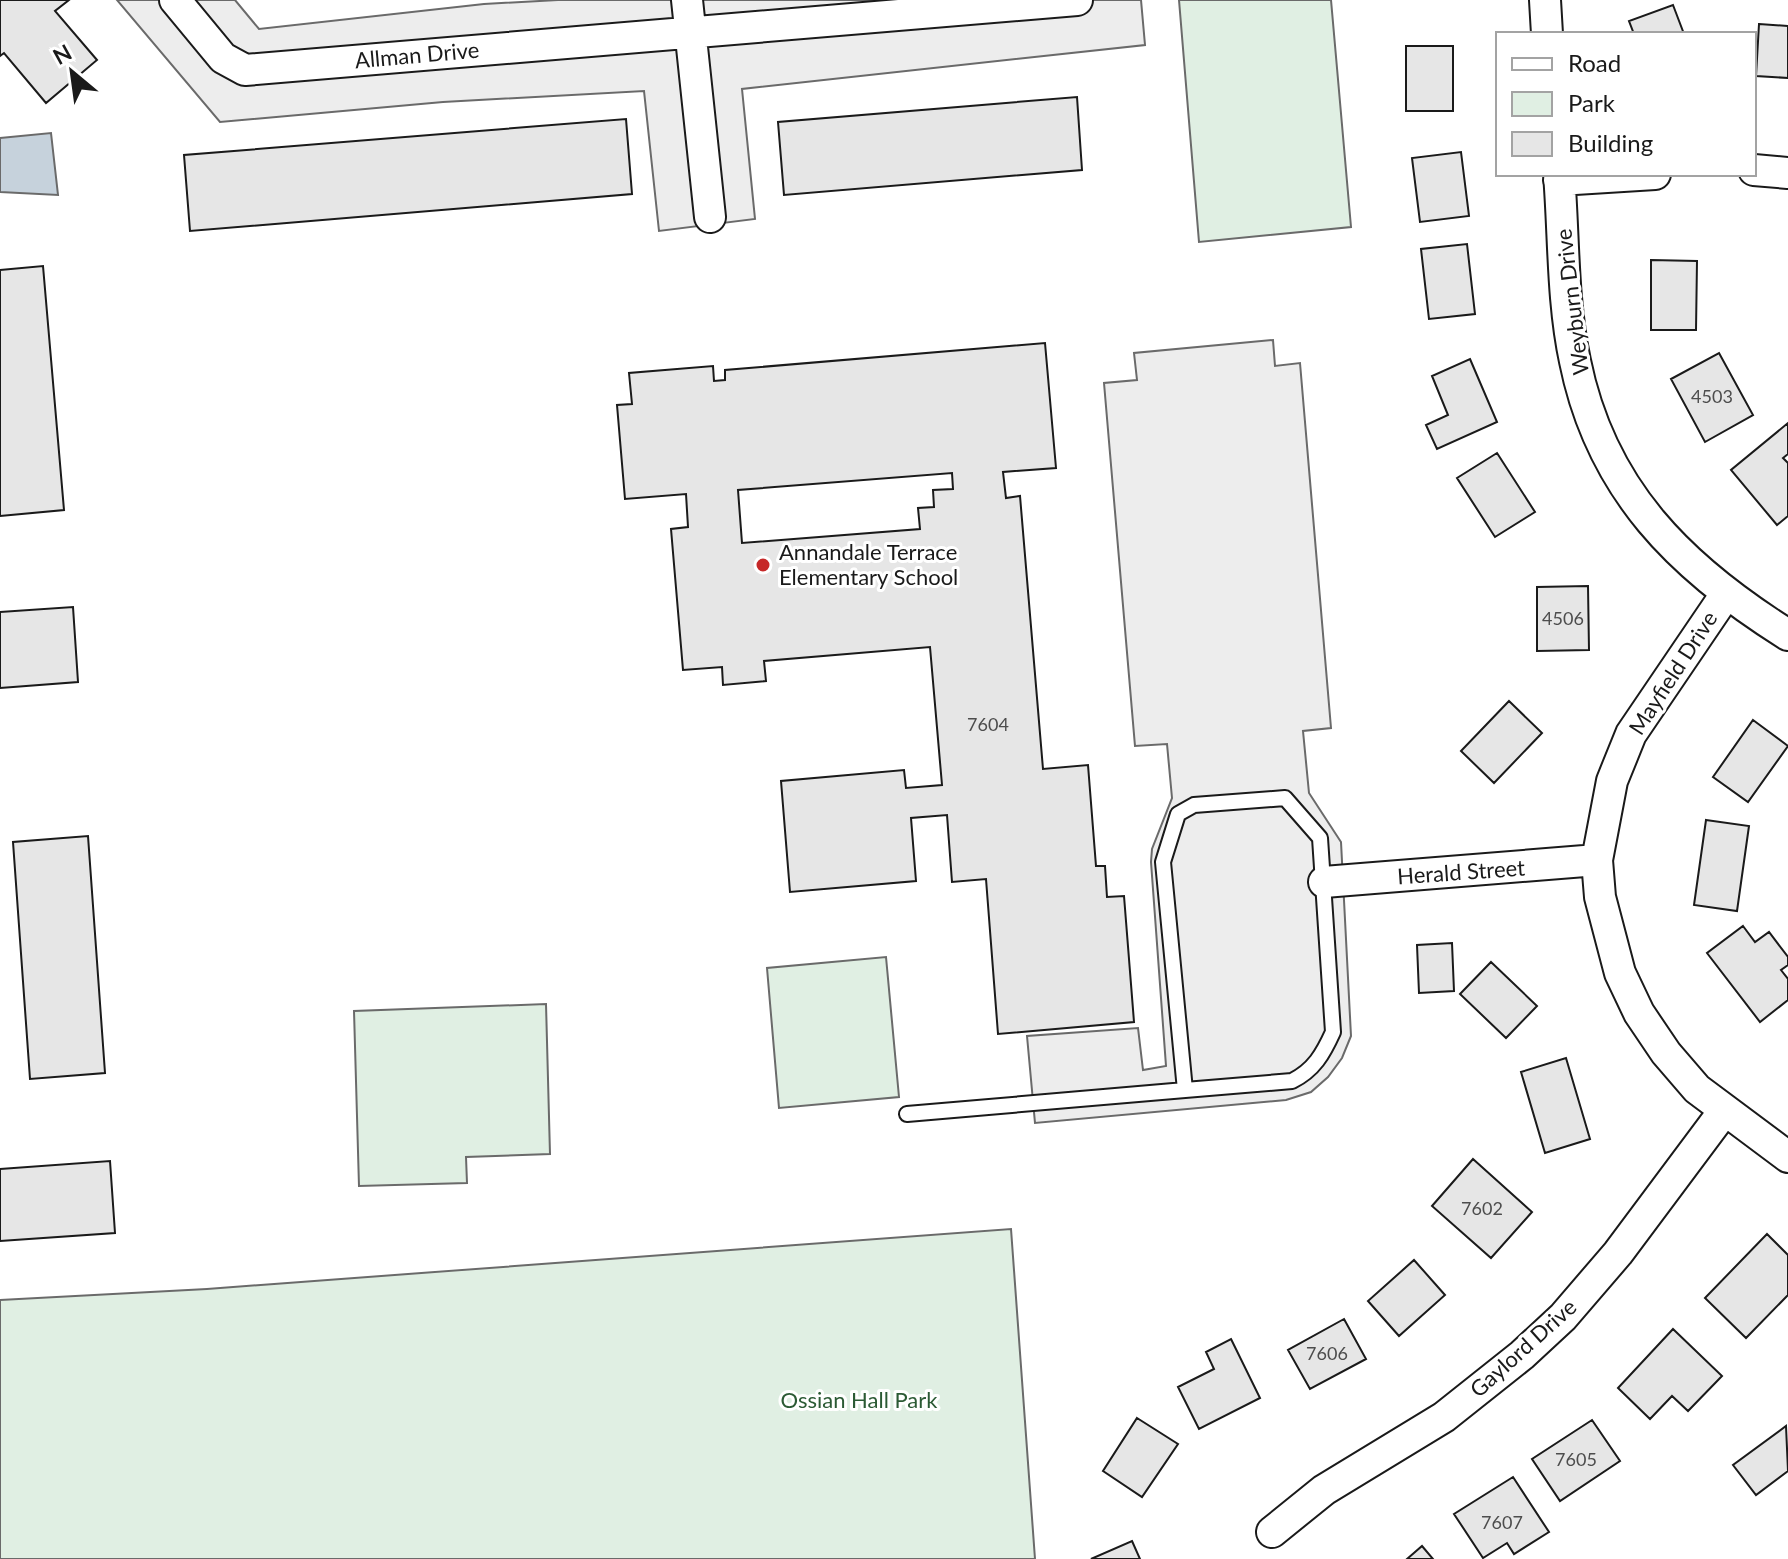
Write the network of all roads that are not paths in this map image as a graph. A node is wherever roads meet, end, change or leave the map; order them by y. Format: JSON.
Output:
{"nodes":[{"id":1,"x":175,"y":0,"type":"edge"},
{"id":2,"x":687,"y":0,"type":"edge"},
{"id":3,"x":1077,"y":0,"type":"edge"},
{"id":4,"x":1545,"y":0,"type":"edge"},
{"id":5,"x":689,"y":32,"type":"junction"},
{"id":6,"x":1547,"y":32,"type":"edge"},
{"id":7,"x":1756,"y":170,"type":"edge"},
{"id":8,"x":1788,"y":173,"type":"edge"},
{"id":9,"x":1591,"y":176,"type":"edge"},
{"id":10,"x":1559,"y":177,"type":"edge"},
{"id":11,"x":710,"y":217,"type":"dead end"},
{"id":12,"x":1726,"y":594,"type":"junction"},
{"id":13,"x":1788,"y":635,"type":"edge"},
{"id":14,"x":1597,"y":860,"type":"junction"},
{"id":15,"x":1324,"y":882,"type":"junction"},
{"id":16,"x":1185,"y":1090,"type":"junction"},
{"id":17,"x":1724,"y":1111,"type":"junction"},
{"id":18,"x":907,"y":1114,"type":"dead end"},
{"id":19,"x":1788,"y":1157,"type":"edge"},
{"id":20,"x":1272,"y":1532,"type":"dead end"}],
"edges":[{"from":1,"to":5,"type":"street","name":"Allman Drive"},
{"from":2,"to":5,"type":"street"},
{"from":3,"to":5,"type":"street","name":"Allman Drive"},
{"from":4,"to":6,"type":"street"},
{"from":5,"to":11,"type":"street"},
{"from":7,"to":8,"type":"street"},
{"from":9,"to":10,"type":"street"},
{"from":10,"to":12,"type":"street","name":"Weyburn Drive"},
{"from":12,"to":13,"type":"street","name":"Weyburn Drive"},
{"from":12,"to":14,"type":"street","name":"Mayfield Drive"},
{"from":14,"to":15,"type":"street","name":"Herald Street"},
{"from":14,"to":17,"type":"street","name":"Mayfield Drive"},
{"from":15,"to":16,"type":"lane"},
{"from":15,"to":16,"type":"lane"},
{"from":16,"to":18,"type":"lane"},
{"from":17,"to":19,"type":"street","name":"Mayfield Drive"},
{"from":17,"to":20,"type":"street","name":"Gaylord Drive"}]}
